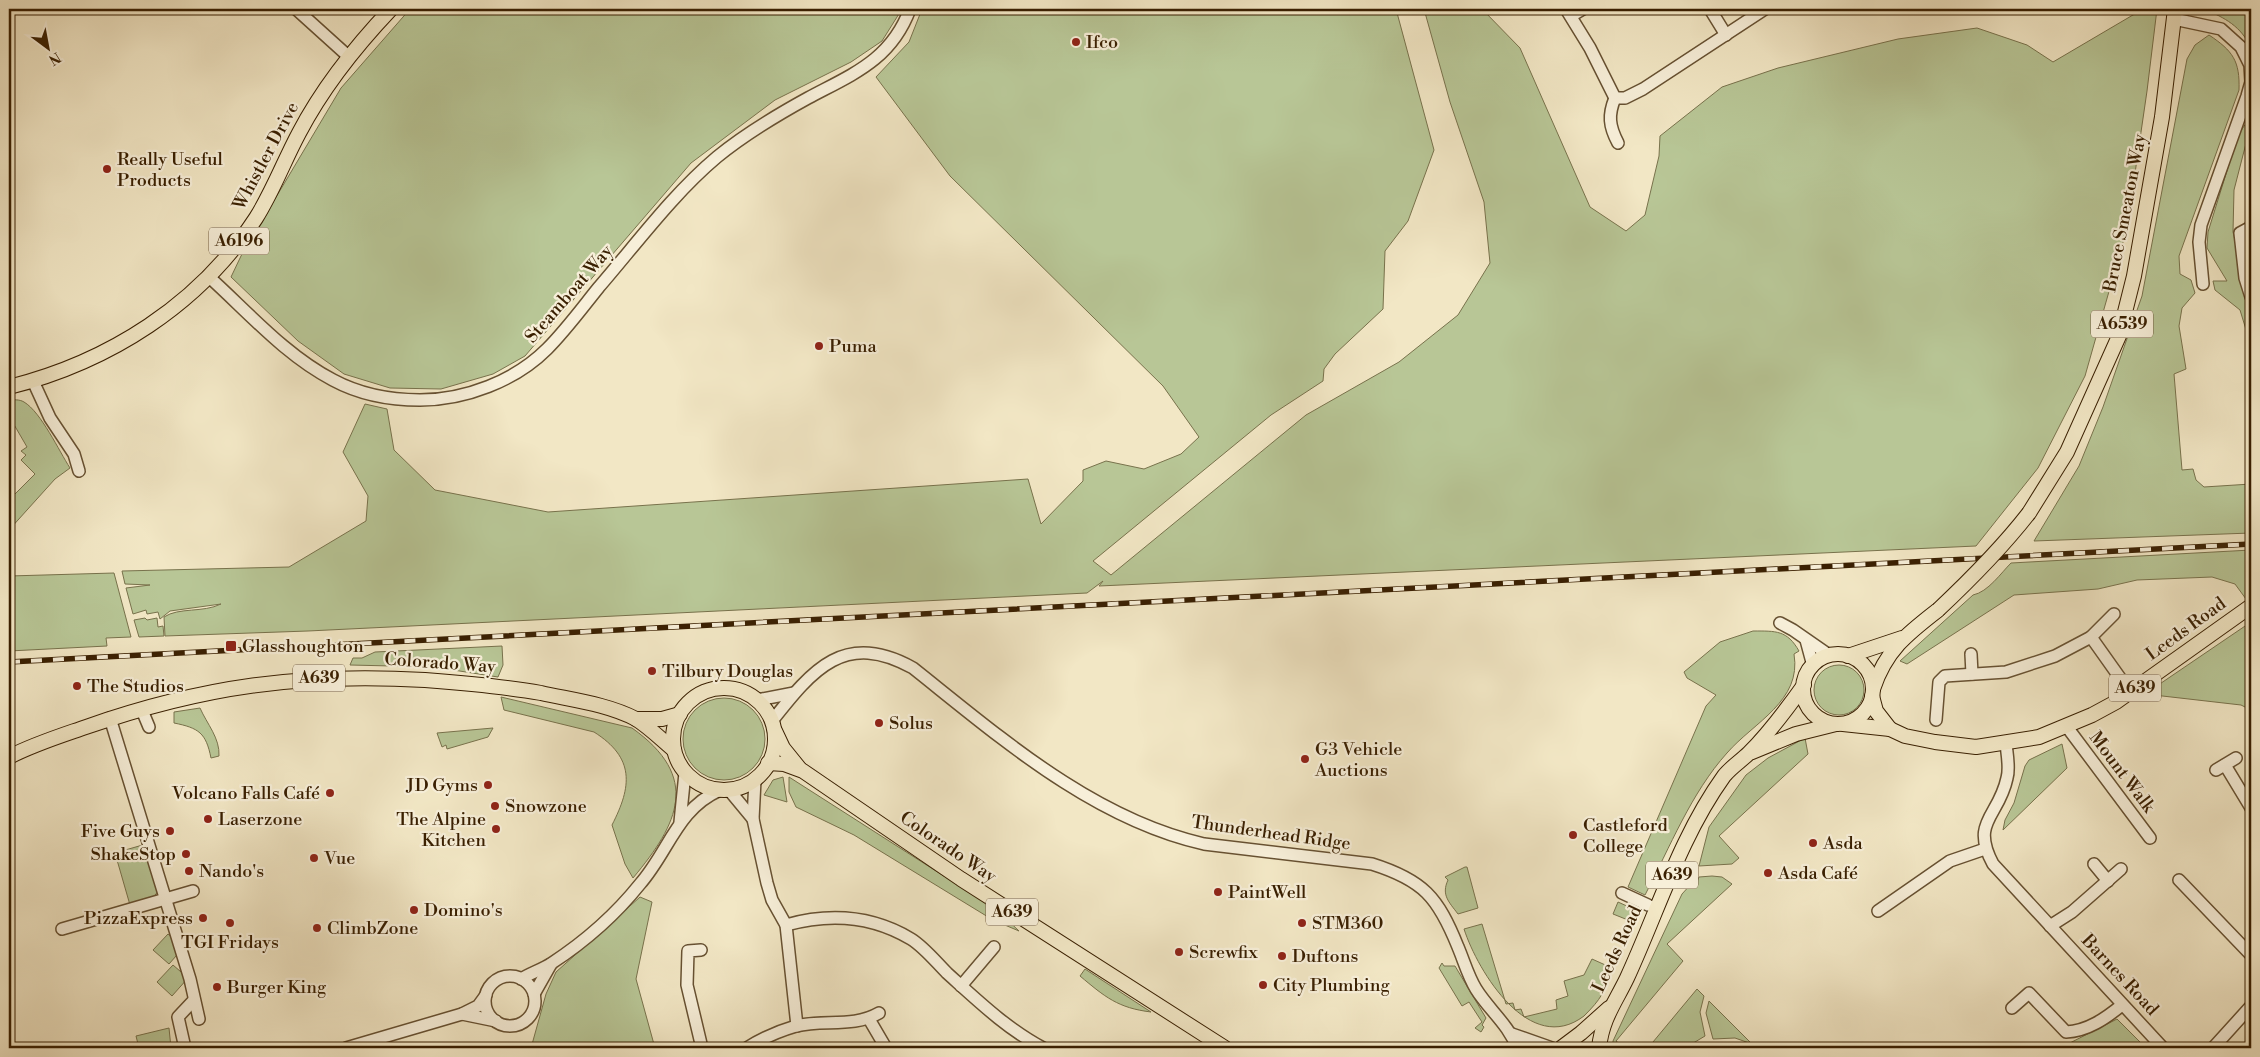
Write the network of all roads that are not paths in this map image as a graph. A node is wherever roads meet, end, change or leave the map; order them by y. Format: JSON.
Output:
{"nodes":[{"id":1,"x":296,"y":9,"type":"edge"},
{"id":2,"x":391,"y":9,"type":"edge"},
{"id":3,"x":910,"y":9,"type":"edge"},
{"id":4,"x":1583,"y":9,"type":"edge"},
{"id":5,"x":1710,"y":9,"type":"edge"},
{"id":6,"x":1765,"y":9,"type":"edge"},
{"id":7,"x":1569,"y":12,"type":"edge"},
{"id":8,"x":2174,"y":14,"type":"edge"},
{"id":9,"x":1726,"y":36,"type":"junction"},
{"id":10,"x":348,"y":56,"type":"junction"},
{"id":11,"x":2249,"y":97,"type":"edge"},
{"id":12,"x":1615,"y":98,"type":"junction"},
{"id":13,"x":1618,"y":142,"type":"dead end"},
{"id":14,"x":2251,"y":227,"type":"edge"},
{"id":15,"x":208,"y":276,"type":"junction"},
{"id":16,"x":2203,"y":284,"type":"dead end"},
{"id":17,"x":2251,"y":297,"type":"edge"},
{"id":18,"x":33,"y":381,"type":"junction"},
{"id":19,"x":9,"y":387,"type":"edge"},
{"id":20,"x":79,"y":471,"type":"dead end"},
{"id":21,"x":2251,"y":606,"type":"edge"},
{"id":22,"x":2114,"y":614,"type":"dead end"},
{"id":23,"x":1780,"y":623,"type":"dead end"},
{"id":24,"x":2091,"y":637,"type":"junction"},
{"id":25,"x":1805,"y":638,"type":"junction"},
{"id":26,"x":1902,"y":638,"type":"junction"},
{"id":27,"x":1971,"y":654,"type":"dead end"},
{"id":28,"x":1829,"y":656,"type":"junction"},
{"id":29,"x":1848,"y":656,"type":"junction"},
{"id":30,"x":1813,"y":666,"type":"junction"},
{"id":31,"x":1972,"y":674,"type":"junction"},
{"id":32,"x":1804,"y":685,"type":"junction"},
{"id":33,"x":1873,"y":692,"type":"junction"},
{"id":34,"x":2130,"y":692,"type":"junction"},
{"id":35,"x":794,"y":693,"type":"junction"},
{"id":36,"x":757,"y":700,"type":"junction"},
{"id":37,"x":680,"y":714,"type":"junction"},
{"id":38,"x":144,"y":715,"type":"dead end"},
{"id":39,"x":110,"y":718,"type":"junction"},
{"id":40,"x":636,"y":719,"type":"junction"},
{"id":41,"x":1936,"y":720,"type":"dead end"},
{"id":42,"x":1839,"y":724,"type":"junction"},
{"id":43,"x":773,"y":725,"type":"junction"},
{"id":44,"x":2066,"y":727,"type":"junction"},
{"id":45,"x":150,"y":728,"type":"dead end"},
{"id":46,"x":1890,"y":730,"type":"junction"},
{"id":47,"x":2006,"y":744,"type":"junction"},
{"id":48,"x":674,"y":750,"type":"junction"},
{"id":49,"x":1749,"y":753,"type":"junction"},
{"id":50,"x":9,"y":757,"type":"edge"},
{"id":51,"x":2236,"y":758,"type":"dead end"},
{"id":52,"x":768,"y":763,"type":"junction"},
{"id":53,"x":685,"y":772,"type":"junction"},
{"id":54,"x":802,"y":772,"type":"junction"},
{"id":55,"x":755,"y":780,"type":"junction"},
{"id":56,"x":724,"y":790,"type":"junction"},
{"id":57,"x":2251,"y":808,"type":"edge"},
{"id":58,"x":753,"y":819,"type":"junction"},
{"id":59,"x":680,"y":822,"type":"junction"},
{"id":60,"x":2150,"y":838,"type":"dead end"},
{"id":61,"x":1986,"y":849,"type":"junction"},
{"id":62,"x":2094,"y":864,"type":"dead end"},
{"id":63,"x":2121,"y":869,"type":"dead end"},
{"id":64,"x":2179,"y":880,"type":"dead end"},
{"id":65,"x":2108,"y":881,"type":"junction"},
{"id":66,"x":193,"y":891,"type":"dead end"},
{"id":67,"x":1622,"y":893,"type":"dead end"},
{"id":68,"x":164,"y":899,"type":"junction"},
{"id":69,"x":1648,"y":905,"type":"dead end"},
{"id":70,"x":1878,"y":911,"type":"dead end"},
{"id":71,"x":786,"y":925,"type":"junction"},
{"id":72,"x":2050,"y":926,"type":"junction"},
{"id":73,"x":62,"y":929,"type":"dead end"},
{"id":74,"x":994,"y":947,"type":"dead end"},
{"id":75,"x":701,"y":950,"type":"dead end"},
{"id":76,"x":2251,"y":955,"type":"edge"},
{"id":77,"x":551,"y":964,"type":"junction"},
{"id":78,"x":521,"y":978,"type":"junction"},
{"id":79,"x":961,"y":986,"type":"junction"},
{"id":80,"x":534,"y":994,"type":"junction"},
{"id":81,"x":486,"y":995,"type":"junction"},
{"id":82,"x":194,"y":1000,"type":"junction"},
{"id":83,"x":2122,"y":1005,"type":"junction"},
{"id":84,"x":2251,"y":1006,"type":"edge"},
{"id":85,"x":1610,"y":1008,"type":"junction"},
{"id":86,"x":2012,"y":1008,"type":"dead end"},
{"id":87,"x":462,"y":1014,"type":"junction"},
{"id":88,"x":199,"y":1018,"type":"dead end"},
{"id":89,"x":496,"y":1021,"type":"junction"},
{"id":90,"x":797,"y":1026,"type":"junction"},
{"id":91,"x":1512,"y":1034,"type":"junction"},
{"id":92,"x":1025,"y":1044,"type":"edge"},
{"id":93,"x":185,"y":1048,"type":"edge"},
{"id":94,"x":346,"y":1048,"type":"edge"},
{"id":95,"x":702,"y":1048,"type":"edge"},
{"id":96,"x":747,"y":1048,"type":"edge"},
{"id":97,"x":886,"y":1048,"type":"edge"},
{"id":98,"x":1043,"y":1048,"type":"edge"},
{"id":99,"x":1225,"y":1048,"type":"edge"},
{"id":100,"x":1517,"y":1048,"type":"edge"},
{"id":101,"x":1552,"y":1048,"type":"edge"},
{"id":102,"x":1556,"y":1048,"type":"edge"},
{"id":103,"x":1561,"y":1048,"type":"edge"},
{"id":104,"x":1573,"y":1048,"type":"edge"},
{"id":105,"x":1599,"y":1048,"type":"edge"},
{"id":106,"x":2163,"y":1048,"type":"edge"},
{"id":107,"x":2213,"y":1048,"type":"edge"}],
"edges":[{"from":1,"to":10,"type":"street"},
{"from":2,"to":10,"type":"main road","name":"Whistler Drive","number":"A6196"},
{"from":3,"to":15,"type":"street","name":"Steamboat Way"},
{"from":4,"to":7,"type":"street"},
{"from":5,"to":9,"type":"street"},
{"from":6,"to":9,"type":"street"},
{"from":7,"to":12,"type":"street"},
{"from":8,"to":11,"type":"street","name":"Bruce Smeaton Way"},
{"from":8,"to":26,"type":"main road","name":"Bruce Smeaton Way","number":"A6539","bridge":true},
{"from":9,"to":12,"type":"street"},
{"from":10,"to":15,"type":"main road","name":"Whistler Drive","number":"A6196"},
{"from":11,"to":16,"type":"street","name":"Bruce Smeaton Way"},
{"from":12,"to":13,"type":"street"},
{"from":14,"to":17,"type":"street"},
{"from":15,"to":18,"type":"main road","name":"Whistler Drive","number":"A6196"},
{"from":18,"to":19,"type":"main road","name":"Whistler Drive","number":"A6196"},
{"from":18,"to":20,"type":"street"},
{"from":21,"to":34,"type":"main road","name":"Leeds Road","number":"A639"},
{"from":22,"to":24,"type":"street"},
{"from":23,"to":25,"type":"street"},
{"from":24,"to":31,"type":"street"},
{"from":24,"to":34,"type":"street"},
{"from":25,"to":28,"type":"street"},
{"from":25,"to":30,"type":"street"},
{"from":26,"to":29,"type":"main road","name":"Bruce Smeaton Way","number":"A6539"},
{"from":26,"to":33,"type":"main road","name":"Bruce Smeaton Way","number":"A6539"},
{"from":27,"to":31,"type":"street"},
{"from":28,"to":29,"type":"main road"},
{"from":28,"to":30,"type":"main road"},
{"from":29,"to":33,"type":"main road"},
{"from":30,"to":32,"type":"main road","number":"A639"},
{"from":31,"to":41,"type":"street"},
{"from":32,"to":42,"type":"main road","name":"Leeds Road","number":"A639"},
{"from":32,"to":49,"type":"main road","number":"A639"},
{"from":33,"to":42,"type":"main road","number":"A639"},
{"from":33,"to":46,"type":"main road"},
{"from":34,"to":44,"type":"main road","name":"Leeds Road","number":"A639"},
{"from":35,"to":36,"type":"street"},
{"from":35,"to":43,"type":"street","name":"Thunderhead Ridge"},
{"from":35,"to":91,"type":"street","name":"Thunderhead Ridge"},
{"from":36,"to":37,"type":"main road","number":"A639"},
{"from":36,"to":43,"type":"main road","number":"A639"},
{"from":37,"to":40,"type":"main road","name":"Colorado Way","number":"A639"},
{"from":37,"to":48,"type":"main road"},
{"from":38,"to":45,"type":"street"},
{"from":39,"to":40,"type":"main road","name":"Colorado Way","number":"A639"},
{"from":39,"to":50,"type":"main road","name":"Colorado Way","number":"A639"},
{"from":39,"to":68,"type":"street"},
{"from":40,"to":48,"type":"main road","name":"Colorado Way","number":"A639"},
{"from":42,"to":46,"type":"main road","name":"Leeds Road","number":"A639"},
{"from":42,"to":49,"type":"main road","number":"A639"},
{"from":43,"to":52,"type":"main road"},
{"from":43,"to":54,"type":"main road","name":"Colorado Way","number":"A639"},
{"from":44,"to":47,"type":"main road","name":"Leeds Road","number":"A639"},
{"from":44,"to":60,"type":"street","name":"Mount Walk"},
{"from":46,"to":47,"type":"main road","name":"Leeds Road","number":"A639"},
{"from":47,"to":61,"type":"street"},
{"from":48,"to":53,"type":"main road","number":"A639"},
{"from":49,"to":85,"type":"main road","name":"Leeds Road","number":"A639"},
{"from":51,"to":57,"type":"street"},
{"from":52,"to":54,"type":"main road","name":"Colorado Way","number":"A639"},
{"from":52,"to":55,"type":"main road"},
{"from":53,"to":56,"type":"main road","number":"A639"},
{"from":53,"to":59,"type":"street"},
{"from":54,"to":99,"type":"main road","name":"Colorado Way","number":"A639"},
{"from":55,"to":56,"type":"main road"},
{"from":55,"to":58,"type":"street"},
{"from":56,"to":58,"type":"street"},
{"from":56,"to":59,"type":"street"},
{"from":58,"to":71,"type":"street"},
{"from":59,"to":77,"type":"street"},
{"from":61,"to":70,"type":"street"},
{"from":61,"to":72,"type":"street","name":"Barnes Road"},
{"from":62,"to":65,"type":"street"},
{"from":63,"to":65,"type":"street"},
{"from":64,"to":76,"type":"street"},
{"from":65,"to":72,"type":"street"},
{"from":66,"to":68,"type":"street"},
{"from":67,"to":69,"type":"street"},
{"from":68,"to":73,"type":"street"},
{"from":68,"to":82,"type":"street"},
{"from":71,"to":79,"type":"street"},
{"from":71,"to":90,"type":"street"},
{"from":72,"to":83,"type":"street","name":"Barnes Road"},
{"from":74,"to":79,"type":"street"},
{"from":75,"to":95,"type":"street"},
{"from":77,"to":78,"type":"street"},
{"from":77,"to":80,"type":"street"},
{"from":78,"to":80,"type":"street"},
{"from":78,"to":81,"type":"street"},
{"from":79,"to":92,"type":"street"},
{"from":80,"to":89,"type":"street"},
{"from":81,"to":87,"type":"street"},
{"from":81,"to":89,"type":"street"},
{"from":82,"to":88,"type":"street"},
{"from":82,"to":93,"type":"street"},
{"from":83,"to":86,"type":"street"},
{"from":83,"to":106,"type":"street","name":"Barnes Road"},
{"from":84,"to":107,"type":"street"},
{"from":85,"to":103,"type":"main road","number":"A639"},
{"from":85,"to":105,"type":"main road","number":"A639"},
{"from":87,"to":89,"type":"street"},
{"from":87,"to":94,"type":"street"},
{"from":90,"to":96,"type":"street"},
{"from":90,"to":97,"type":"street"},
{"from":91,"to":100,"type":"street","name":"Thunderhead Ridge"},
{"from":91,"to":101,"type":"street","name":"Thunderhead Ridge"},
{"from":92,"to":98,"type":"street"},
{"from":102,"to":103,"type":"main road"},
{"from":103,"to":104,"type":"main road"}]}
